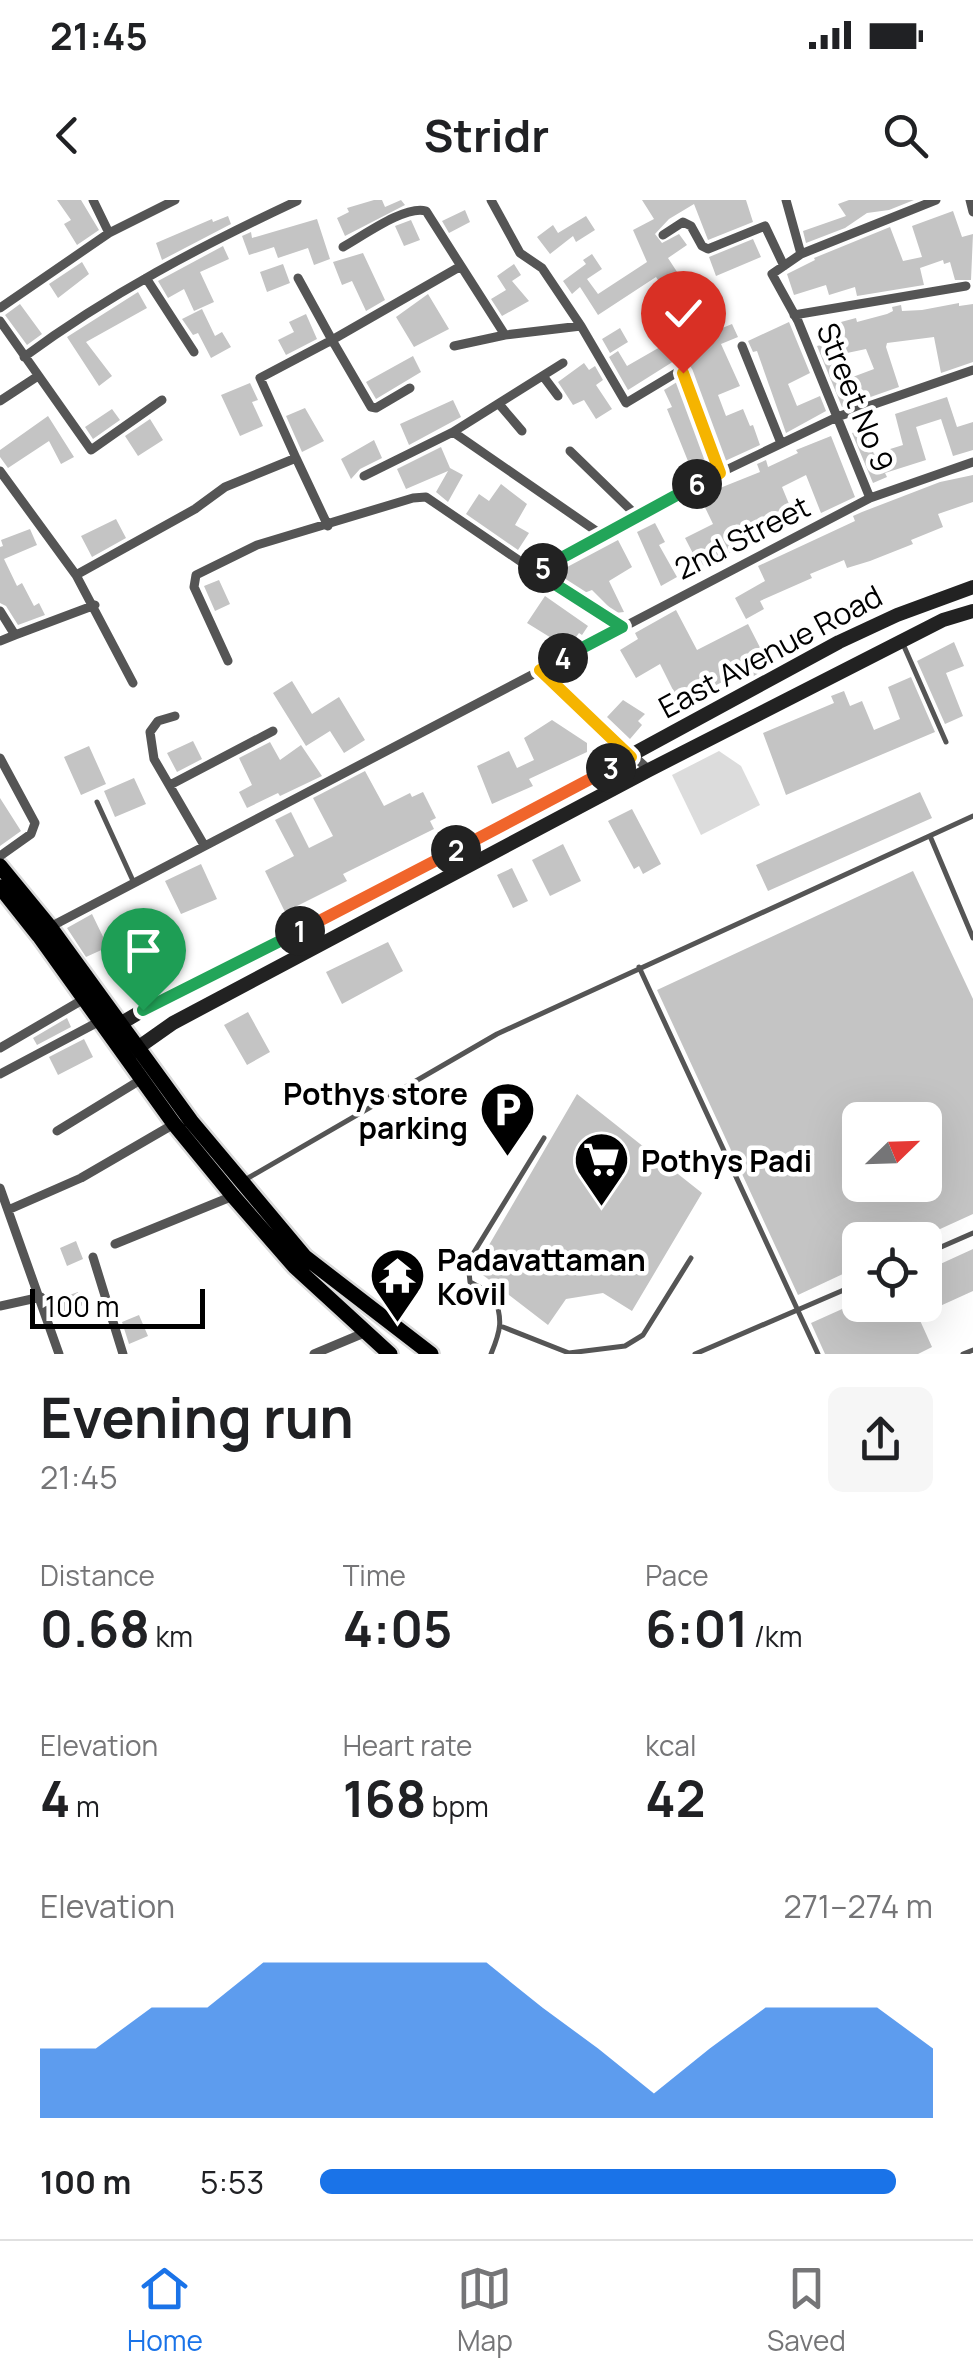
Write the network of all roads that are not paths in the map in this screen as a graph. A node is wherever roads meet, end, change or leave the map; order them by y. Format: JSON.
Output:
{"nodes":[{"id":1,"x":93,"y":200,"type":"edge"},
{"id":2,"x":175,"y":200,"type":"edge"},
{"id":3,"x":491,"y":200,"type":"edge"},
{"id":4,"x":786,"y":200,"type":"edge"},
{"id":5,"x":933,"y":200,"type":"edge"},
{"id":6,"x":970,"y":200,"type":"edge"},
{"id":7,"x":296,"y":201,"type":"edge"},
{"id":8,"x":973,"y":212,"type":"edge"},
{"id":9,"x":110,"y":233,"type":"junction"},
{"id":10,"x":663,"y":235,"type":"dead end"},
{"id":11,"x":343,"y":247,"type":"dead end"},
{"id":12,"x":801,"y":254,"type":"junction"},
{"id":13,"x":461,"y":266,"type":"junction"},
{"id":14,"x":784,"y":266,"type":"junction"},
{"id":15,"x":146,"y":278,"type":"junction"},
{"id":16,"x":298,"y":278,"type":"dead end"},
{"id":17,"x":966,"y":286,"type":"dead end"},
{"id":18,"x":0,"y":308,"type":"edge"},
{"id":19,"x":794,"y":314,"type":"junction"},
{"id":20,"x":0,"y":321,"type":"edge"},
{"id":21,"x":582,"y":326,"type":"junction"},
{"id":22,"x":505,"y":335,"type":"junction"},
{"id":23,"x":332,"y":340,"type":"junction"},
{"id":24,"x":454,"y":346,"type":"dead end"},
{"id":25,"x":742,"y":346,"type":"dead end"},
{"id":26,"x":194,"y":352,"type":"dead end"},
{"id":27,"x":24,"y":357,"type":"junction"},
{"id":28,"x":563,"y":363,"type":"dead end"},
{"id":29,"x":973,"y":370,"type":"edge"},
{"id":30,"x":38,"y":376,"type":"junction"},
{"id":31,"x":542,"y":376,"type":"junction"},
{"id":32,"x":410,"y":388,"type":"dead end"},
{"id":33,"x":558,"y":396,"type":"dead end"},
{"id":34,"x":162,"y":400,"type":"dead end"},
{"id":35,"x":0,"y":401,"type":"edge"},
{"id":36,"x":499,"y":404,"type":"junction"},
{"id":37,"x":837,"y":417,"type":"junction"},
{"id":38,"x":522,"y":431,"type":"dead end"},
{"id":39,"x":453,"y":432,"type":"junction"},
{"id":40,"x":781,"y":443,"type":"junction"},
{"id":41,"x":570,"y":451,"type":"dead end"},
{"id":42,"x":296,"y":458,"type":"junction"},
{"id":43,"x":973,"y":462,"type":"edge"},
{"id":44,"x":0,"y":470,"type":"edge"},
{"id":45,"x":720,"y":473,"type":"junction"},
{"id":46,"x":364,"y":476,"type":"dead end"},
{"id":47,"x":870,"y":498,"type":"junction"},
{"id":48,"x":637,"y":516,"type":"junction"},
{"id":49,"x":328,"y":526,"type":"junction"},
{"id":50,"x":602,"y":535,"type":"junction"},
{"id":51,"x":536,"y":572,"type":"junction"},
{"id":52,"x":76,"y":575,"type":"junction"},
{"id":53,"x":973,"y":588,"type":"edge"},
{"id":54,"x":94,"y":605,"type":"junction"},
{"id":55,"x":0,"y":611,"type":"edge"},
{"id":56,"x":973,"y":611,"type":"edge"},
{"id":57,"x":622,"y":627,"type":"junction"},
{"id":58,"x":15,"y":635,"type":"junction"},
{"id":59,"x":0,"y":641,"type":"edge"},
{"id":60,"x":902,"y":641,"type":"junction"},
{"id":61,"x":228,"y":662,"type":"dead end"},
{"id":62,"x":540,"y":670,"type":"junction"},
{"id":63,"x":133,"y":683,"type":"dead end"},
{"id":64,"x":175,"y":716,"type":"dead end"},
{"id":65,"x":273,"y":731,"type":"dead end"},
{"id":66,"x":946,"y":742,"type":"dead end"},
{"id":67,"x":631,"y":757,"type":"junction"},
{"id":68,"x":0,"y":758,"type":"edge"},
{"id":69,"x":649,"y":770,"type":"junction"},
{"id":70,"x":170,"y":786,"type":"junction"},
{"id":71,"x":97,"y":802,"type":"dead end"},
{"id":72,"x":973,"y":816,"type":"edge"},
{"id":73,"x":930,"y":836,"type":"junction"},
{"id":74,"x":204,"y":845,"type":"junction"},
{"id":75,"x":0,"y":856,"type":"edge"},
{"id":76,"x":0,"y":866,"type":"edge"},
{"id":77,"x":134,"y":883,"type":"junction"},
{"id":78,"x":0,"y":887,"type":"edge"},
{"id":79,"x":50,"y":927,"type":"junction"},
{"id":80,"x":973,"y":938,"type":"edge"},
{"id":81,"x":639,"y":966,"type":"junction"},
{"id":82,"x":84,"y":999,"type":"junction"},
{"id":83,"x":109,"y":1026,"type":"junction"},
{"id":84,"x":0,"y":1048,"type":"edge"},
{"id":85,"x":132,"y":1052,"type":"junction"},
{"id":86,"x":0,"y":1074,"type":"edge"},
{"id":87,"x":142,"y":1079,"type":"junction"},
{"id":88,"x":174,"y":1124,"type":"junction"},
{"id":89,"x":56,"y":1131,"type":"dead end"},
{"id":90,"x":544,"y":1138,"type":"dead end"},
{"id":91,"x":237,"y":1189,"type":"junction"},
{"id":92,"x":1,"y":1194,"type":"edge"},
{"id":93,"x":8,"y":1210,"type":"junction"},
{"id":94,"x":973,"y":1233,"type":"edge"},
{"id":95,"x":115,"y":1244,"type":"dead end"},
{"id":96,"x":942,"y":1247,"type":"edge"},
{"id":97,"x":93,"y":1257,"type":"dead end"},
{"id":98,"x":691,"y":1258,"type":"dead end"},
{"id":99,"x":842,"y":1291,"type":"edge"},
{"id":100,"x":41,"y":1297,"type":"junction"},
{"id":101,"x":0,"y":1306,"type":"edge"},
{"id":102,"x":798,"y":1310,"type":"junction"},
{"id":103,"x":502,"y":1327,"type":"junction"},
{"id":104,"x":364,"y":1333,"type":"junction"},
{"id":105,"x":973,"y":1350,"type":"edge"},
{"id":106,"x":59,"y":1354,"type":"edge"},
{"id":107,"x":122,"y":1354,"type":"edge"},
{"id":108,"x":314,"y":1354,"type":"edge"},
{"id":109,"x":390,"y":1354,"type":"edge"},
{"id":110,"x":431,"y":1354,"type":"edge"},
{"id":111,"x":490,"y":1354,"type":"edge"},
{"id":112,"x":695,"y":1354,"type":"edge"},
{"id":113,"x":818,"y":1354,"type":"edge"},
{"id":114,"x":964,"y":1354,"type":"edge"}],
"edges":[{"from":1,"to":9,"type":"street"},
{"from":2,"to":9,"type":"street"},
{"from":3,"to":21,"type":"street"},
{"from":4,"to":12,"type":"street"},
{"from":5,"to":12,"type":"street"},
{"from":6,"to":8,"type":"street"},
{"from":7,"to":15,"type":"street"},
{"from":9,"to":18,"type":"street"},
{"from":10,"to":14,"type":"street"},
{"from":11,"to":13,"type":"street"},
{"from":12,"to":14,"type":"street"},
{"from":13,"to":22,"type":"street"},
{"from":13,"to":23,"type":"street"},
{"from":14,"to":19,"type":"street","name":"Street No 9"},
{"from":15,"to":26,"type":"street"},
{"from":15,"to":27,"type":"street"},
{"from":16,"to":23,"type":"street"},
{"from":17,"to":19,"type":"street"},
{"from":19,"to":37,"type":"street","name":"Street No 9"},
{"from":20,"to":27,"type":"street"},
{"from":21,"to":22,"type":"street"},
{"from":21,"to":45,"type":"street"},
{"from":22,"to":24,"type":"street"},
{"from":23,"to":32,"type":"street"},
{"from":23,"to":42,"type":"street"},
{"from":25,"to":40,"type":"street"},
{"from":27,"to":30,"type":"street"},
{"from":28,"to":31,"type":"street"},
{"from":29,"to":37,"type":"street"},
{"from":30,"to":34,"type":"street"},
{"from":30,"to":35,"type":"street"},
{"from":31,"to":33,"type":"street"},
{"from":31,"to":36,"type":"street"},
{"from":36,"to":38,"type":"street"},
{"from":36,"to":39,"type":"street"},
{"from":37,"to":40,"type":"street"},
{"from":37,"to":47,"type":"street","name":"Street No 9"},
{"from":39,"to":46,"type":"street"},
{"from":39,"to":50,"type":"street"},
{"from":40,"to":45,"type":"street"},
{"from":41,"to":48,"type":"street"},
{"from":42,"to":49,"type":"street"},
{"from":42,"to":52,"type":"street"},
{"from":43,"to":47,"type":"street","name":"2nd Street"},
{"from":44,"to":52,"type":"street"},
{"from":45,"to":48,"type":"street"},
{"from":47,"to":57,"type":"street","name":"2nd Street"},
{"from":48,"to":50,"type":"street"},
{"from":49,"to":51,"type":"street"},
{"from":49,"to":61,"type":"street"},
{"from":50,"to":51,"type":"street"},
{"from":51,"to":57,"type":"street"},
{"from":52,"to":54,"type":"street"},
{"from":53,"to":67,"type":"main road","name":"East Avenue Road"},
{"from":54,"to":58,"type":"street"},
{"from":54,"to":63,"type":"street"},
{"from":55,"to":58,"type":"street"},
{"from":56,"to":60,"type":"main road","name":"East Avenue Road"},
{"from":57,"to":62,"type":"street","name":"2nd Street"},
{"from":58,"to":59,"type":"street"},
{"from":60,"to":66,"type":"lane"},
{"from":60,"to":69,"type":"main road","name":"East Avenue Road"},
{"from":62,"to":67,"type":"street"},
{"from":62,"to":74,"type":"street","name":"2nd Street"},
{"from":64,"to":70,"type":"street"},
{"from":65,"to":70,"type":"street"},
{"from":67,"to":69,"type":"street"},
{"from":67,"to":83,"type":"main road","name":"East Avenue Road"},
{"from":68,"to":75,"type":"street"},
{"from":69,"to":85,"type":"main road","name":"East Avenue Road"},
{"from":70,"to":74,"type":"street"},
{"from":71,"to":77,"type":"lane"},
{"from":72,"to":73,"type":"lane"},
{"from":73,"to":80,"type":"lane"},
{"from":73,"to":81,"type":"lane"},
{"from":74,"to":77,"type":"street","name":"2nd Street"},
{"from":76,"to":79,"type":"main road"},
{"from":77,"to":79,"type":"street","name":"2nd Street"},
{"from":78,"to":82,"type":"main road"},
{"from":79,"to":83,"type":"main road"},
{"from":81,"to":91,"type":"lane"},
{"from":81,"to":102,"type":"lane"},
{"from":82,"to":83,"type":"main road"},
{"from":82,"to":84,"type":"street"},
{"from":83,"to":85,"type":"main road"},
{"from":83,"to":86,"type":"street"},
{"from":85,"to":87,"type":"main road"},
{"from":85,"to":91,"type":"main road"},
{"from":87,"to":88,"type":"main road"},
{"from":87,"to":89,"type":"street"},
{"from":88,"to":91,"type":"main road"},
{"from":88,"to":93,"type":"street"},
{"from":90,"to":103,"type":"lane"},
{"from":91,"to":95,"type":"street"},
{"from":91,"to":104,"type":"main road"},
{"from":91,"to":110,"type":"main road"},
{"from":92,"to":93,"type":"street"},
{"from":93,"to":100,"type":"street"},
{"from":94,"to":96,"type":"lane"},
{"from":97,"to":107,"type":"street"},
{"from":98,"to":103,"type":"lane"},
{"from":99,"to":102,"type":"lane"},
{"from":100,"to":101,"type":"street"},
{"from":100,"to":106,"type":"street"},
{"from":102,"to":112,"type":"lane"},
{"from":102,"to":113,"type":"lane"},
{"from":103,"to":111,"type":"lane"},
{"from":104,"to":108,"type":"street"},
{"from":104,"to":109,"type":"main road"},
{"from":105,"to":114,"type":"lane"}]}
